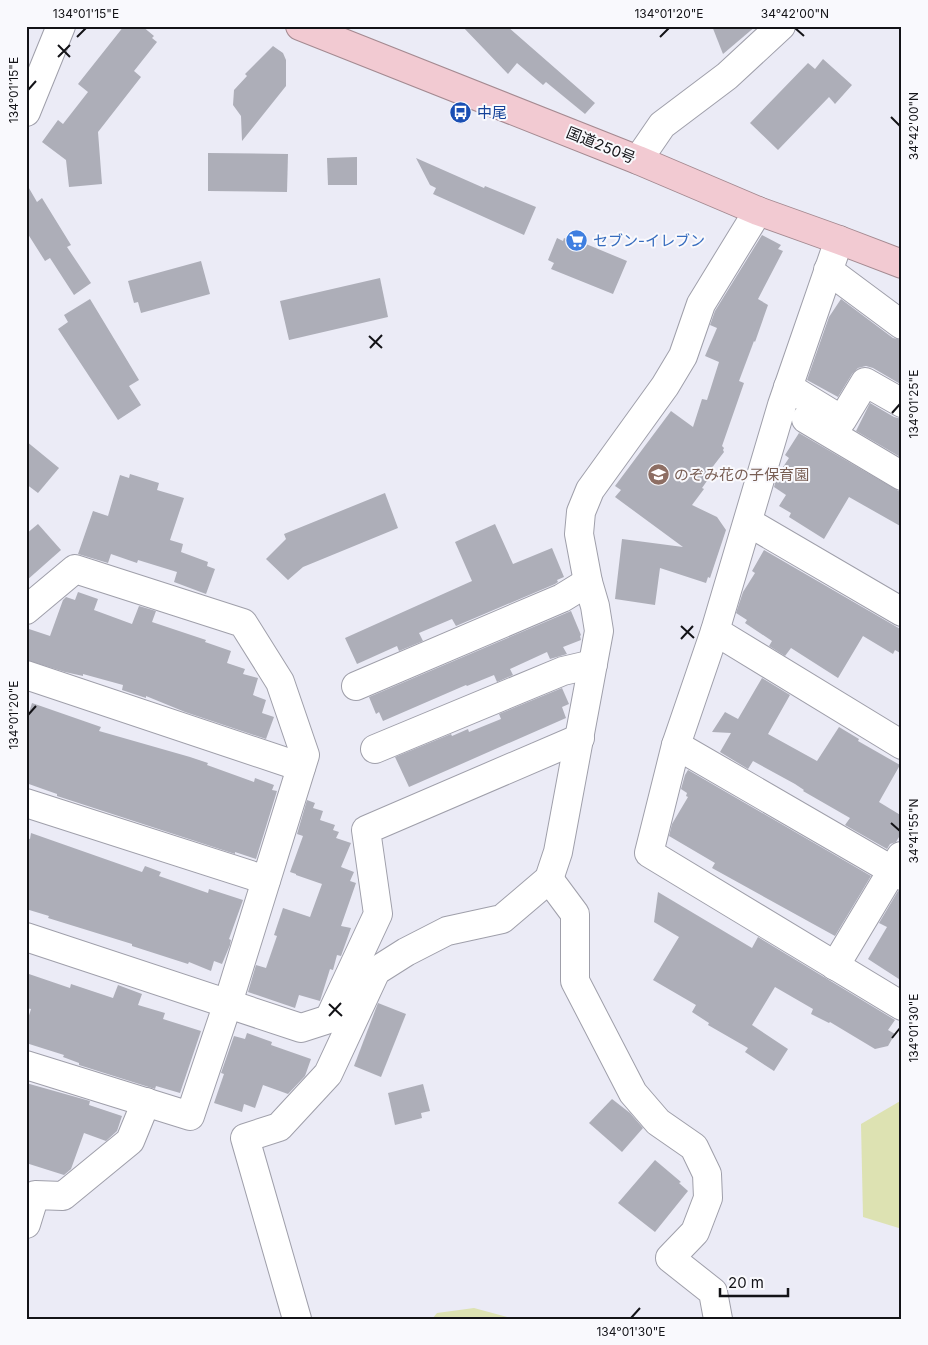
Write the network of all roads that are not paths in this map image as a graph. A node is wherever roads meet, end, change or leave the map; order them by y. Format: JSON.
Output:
{"nodes":[{"id":1,"x":61,"y":26,"type":"edge"},
{"id":2,"x":300,"y":26,"type":"edge"},
{"id":3,"x":781,"y":26,"type":"edge"},
{"id":4,"x":26,"y":112,"type":"edge"},
{"id":5,"x":638,"y":160,"type":"junction"},
{"id":6,"x":758,"y":211,"type":"junction"},
{"id":7,"x":839,"y":240,"type":"junction"},
{"id":8,"x":902,"y":264,"type":"edge"},
{"id":9,"x":828,"y":270,"type":"junction"},
{"id":10,"x":902,"y":325,"type":"edge"},
{"id":11,"x":785,"y":396,"type":"junction"},
{"id":12,"x":902,"y":403,"type":"edge"},
{"id":13,"x":902,"y":476,"type":"edge"},
{"id":14,"x":748,"y":522,"type":"junction"},
{"id":15,"x":588,"y":582,"type":"junction"},
{"id":16,"x":26,"y":610,"type":"edge"},
{"id":17,"x":902,"y":612,"type":"edge"},
{"id":18,"x":715,"y":631,"type":"junction"},
{"id":19,"x":593,"y":664,"type":"junction"},
{"id":20,"x":26,"y":675,"type":"edge"},
{"id":21,"x":356,"y":686,"type":"dead end"},
{"id":22,"x":580,"y":738,"type":"junction"},
{"id":23,"x":676,"y":745,"type":"junction"},
{"id":24,"x":902,"y":745,"type":"edge"},
{"id":25,"x":375,"y":749,"type":"dead end"},
{"id":26,"x":301,"y":767,"type":"junction"},
{"id":27,"x":26,"y":803,"type":"edge"},
{"id":28,"x":899,"y":867,"type":"edge"},
{"id":29,"x":266,"y":880,"type":"junction"},
{"id":30,"x":549,"y":880,"type":"junction"},
{"id":31,"x":26,"y":937,"type":"edge"},
{"id":32,"x":835,"y":966,"type":"junction"},
{"id":33,"x":228,"y":1004,"type":"junction"},
{"id":34,"x":902,"y":1006,"type":"edge"},
{"id":35,"x":26,"y":1065,"type":"edge"},
{"id":36,"x":146,"y":1102,"type":"junction"},
{"id":37,"x":30,"y":1194,"type":"edge"},
{"id":38,"x":26,"y":1224,"type":"edge"},
{"id":39,"x":297,"y":1319,"type":"edge"},
{"id":40,"x":718,"y":1319,"type":"edge"}],
"edges":[{"from":1,"to":4,"type":"street"},
{"from":2,"to":5,"type":"highway","name":"国道250号"},
{"from":3,"to":5,"type":"street"},
{"from":5,"to":6,"type":"highway","name":"国道250号"},
{"from":6,"to":7,"type":"highway","name":"国道250号"},
{"from":6,"to":15,"type":"street"},
{"from":7,"to":8,"type":"highway","name":"国道250号"},
{"from":7,"to":9,"type":"street"},
{"from":9,"to":10,"type":"street"},
{"from":9,"to":11,"type":"street"},
{"from":11,"to":12,"type":"street"},
{"from":11,"to":13,"type":"street"},
{"from":11,"to":14,"type":"street"},
{"from":14,"to":17,"type":"street"},
{"from":14,"to":18,"type":"street"},
{"from":15,"to":19,"type":"street"},
{"from":15,"to":21,"type":"street"},
{"from":16,"to":26,"type":"street"},
{"from":18,"to":23,"type":"street"},
{"from":18,"to":24,"type":"street"},
{"from":19,"to":22,"type":"street"},
{"from":19,"to":25,"type":"street"},
{"from":20,"to":26,"type":"street"},
{"from":22,"to":30,"type":"street"},
{"from":22,"to":33,"type":"street"},
{"from":23,"to":28,"type":"street"},
{"from":23,"to":32,"type":"street"},
{"from":26,"to":29,"type":"street"},
{"from":27,"to":29,"type":"street"},
{"from":28,"to":32,"type":"street"},
{"from":29,"to":33,"type":"street"},
{"from":30,"to":39,"type":"street"},
{"from":30,"to":40,"type":"street"},
{"from":31,"to":33,"type":"street"},
{"from":32,"to":34,"type":"street"},
{"from":33,"to":36,"type":"street"},
{"from":35,"to":36,"type":"street"},
{"from":36,"to":37,"type":"street"},
{"from":37,"to":38,"type":"street"}]}
